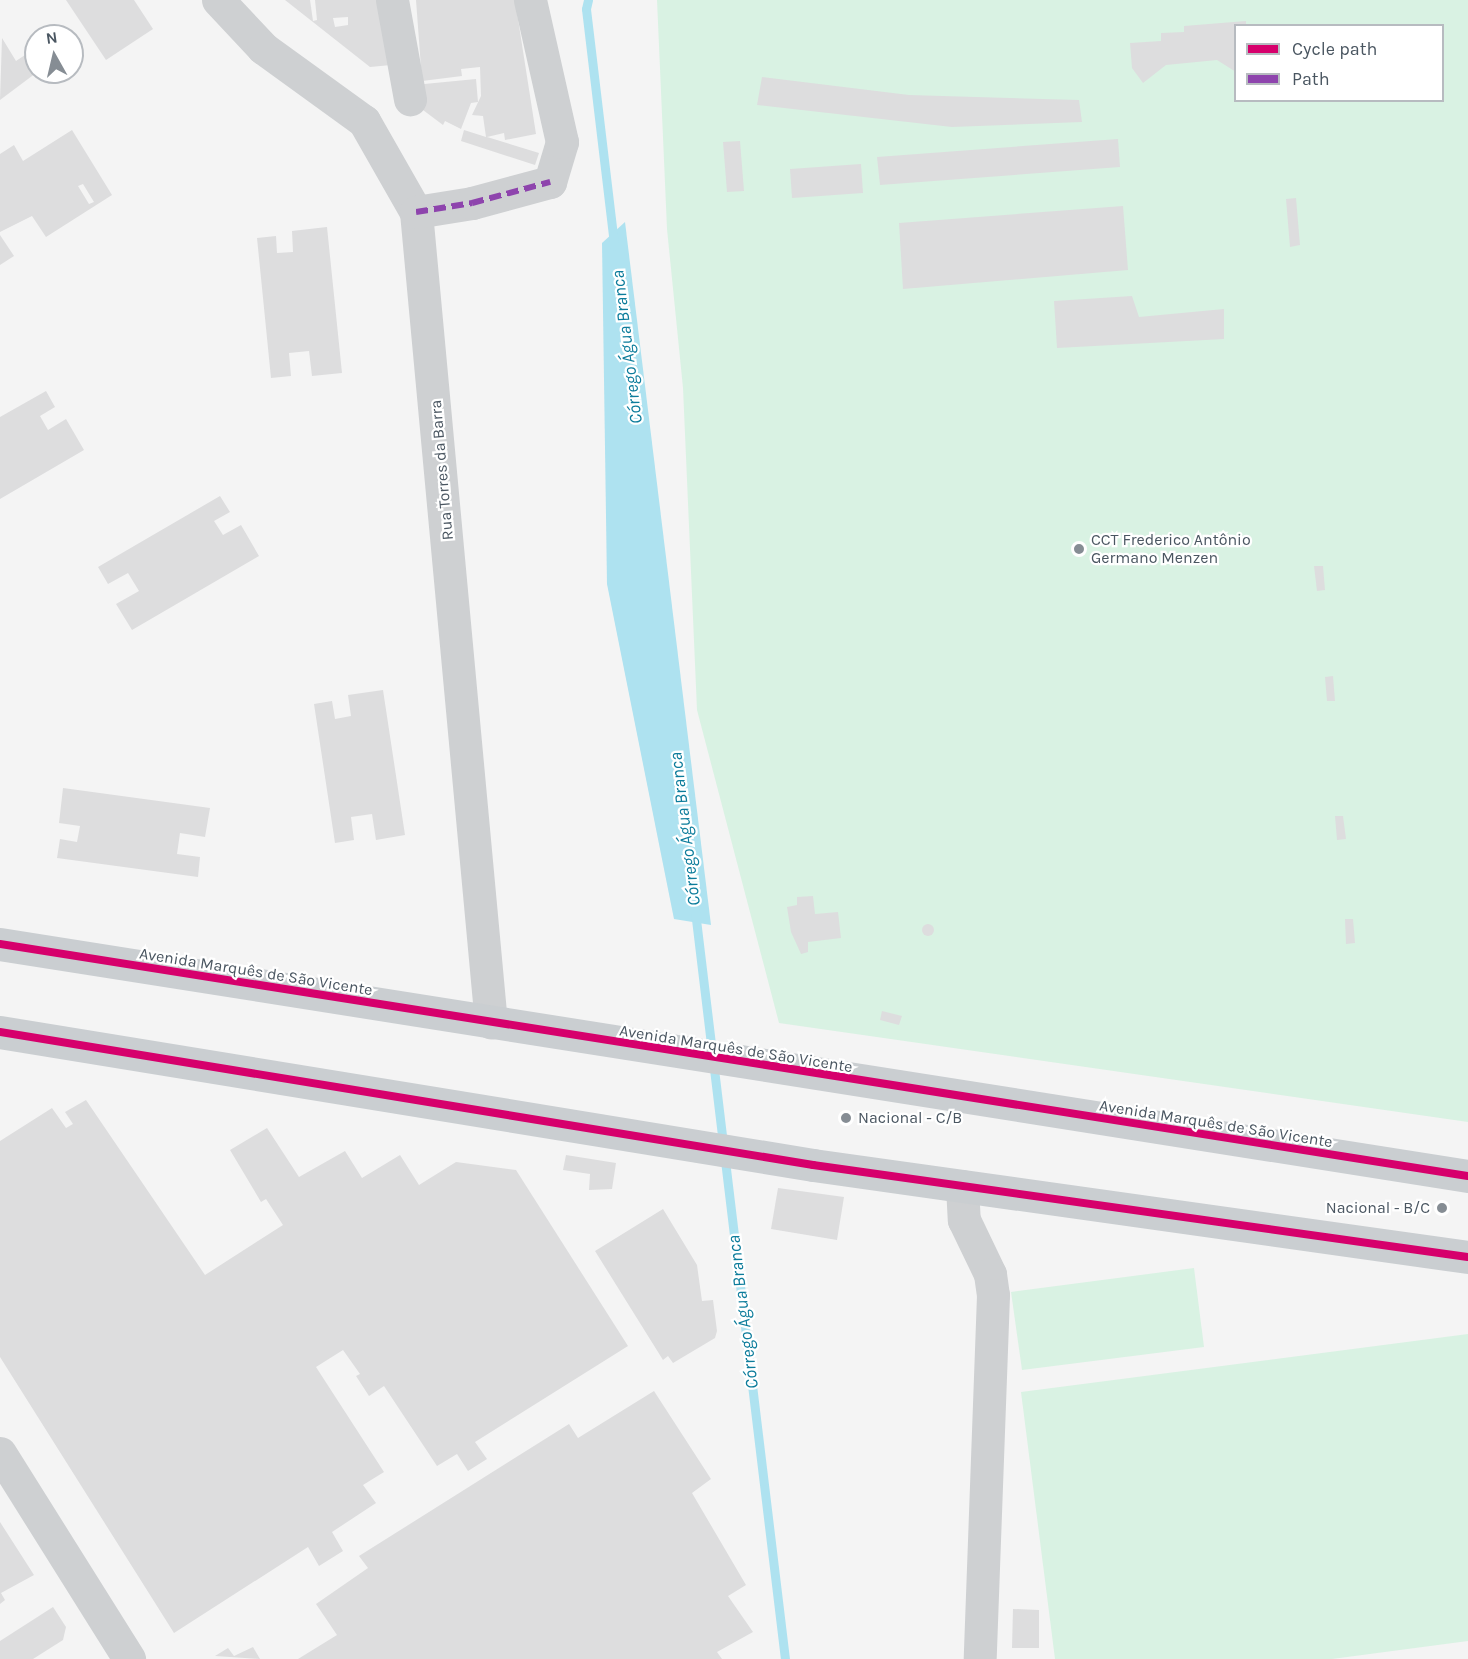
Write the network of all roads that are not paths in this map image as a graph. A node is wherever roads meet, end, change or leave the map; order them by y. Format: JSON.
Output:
{"nodes":[{"id":1,"x":218,"y":0,"type":"edge"},
{"id":2,"x":392,"y":0,"type":"edge"},
{"id":3,"x":530,"y":0,"type":"edge"},
{"id":4,"x":410,"y":99,"type":"dead end"},
{"id":5,"x":416,"y":212,"type":"junction"},
{"id":6,"x":0,"y":944,"type":"edge"},
{"id":7,"x":491,"y":1023,"type":"junction"},
{"id":8,"x":0,"y":1032,"type":"edge"},
{"id":9,"x":1468,"y":1176,"type":"edge"},
{"id":10,"x":962,"y":1186,"type":"junction"},
{"id":11,"x":1468,"y":1257,"type":"edge"},
{"id":12,"x":0,"y":1453,"type":"edge"},
{"id":13,"x":118,"y":1655,"type":"edge"},
{"id":14,"x":980,"y":1658,"type":"edge"}],
"edges":[{"from":1,"to":5,"type":"street","name":"Rua Torres da Barra"},
{"from":2,"to":4,"type":"street"},
{"from":3,"to":5,"type":"street"},
{"from":5,"to":7,"type":"street","name":"Rua Torres da Barra"},
{"from":6,"to":7,"type":"main road","name":"Avenida Marquês de São Vicente"},
{"from":7,"to":9,"type":"main road","name":"Avenida Marquês de São Vicente"},
{"from":8,"to":10,"type":"main road"},
{"from":10,"to":11,"type":"main road"},
{"from":10,"to":14,"type":"street"},
{"from":12,"to":13,"type":"street"}]}
